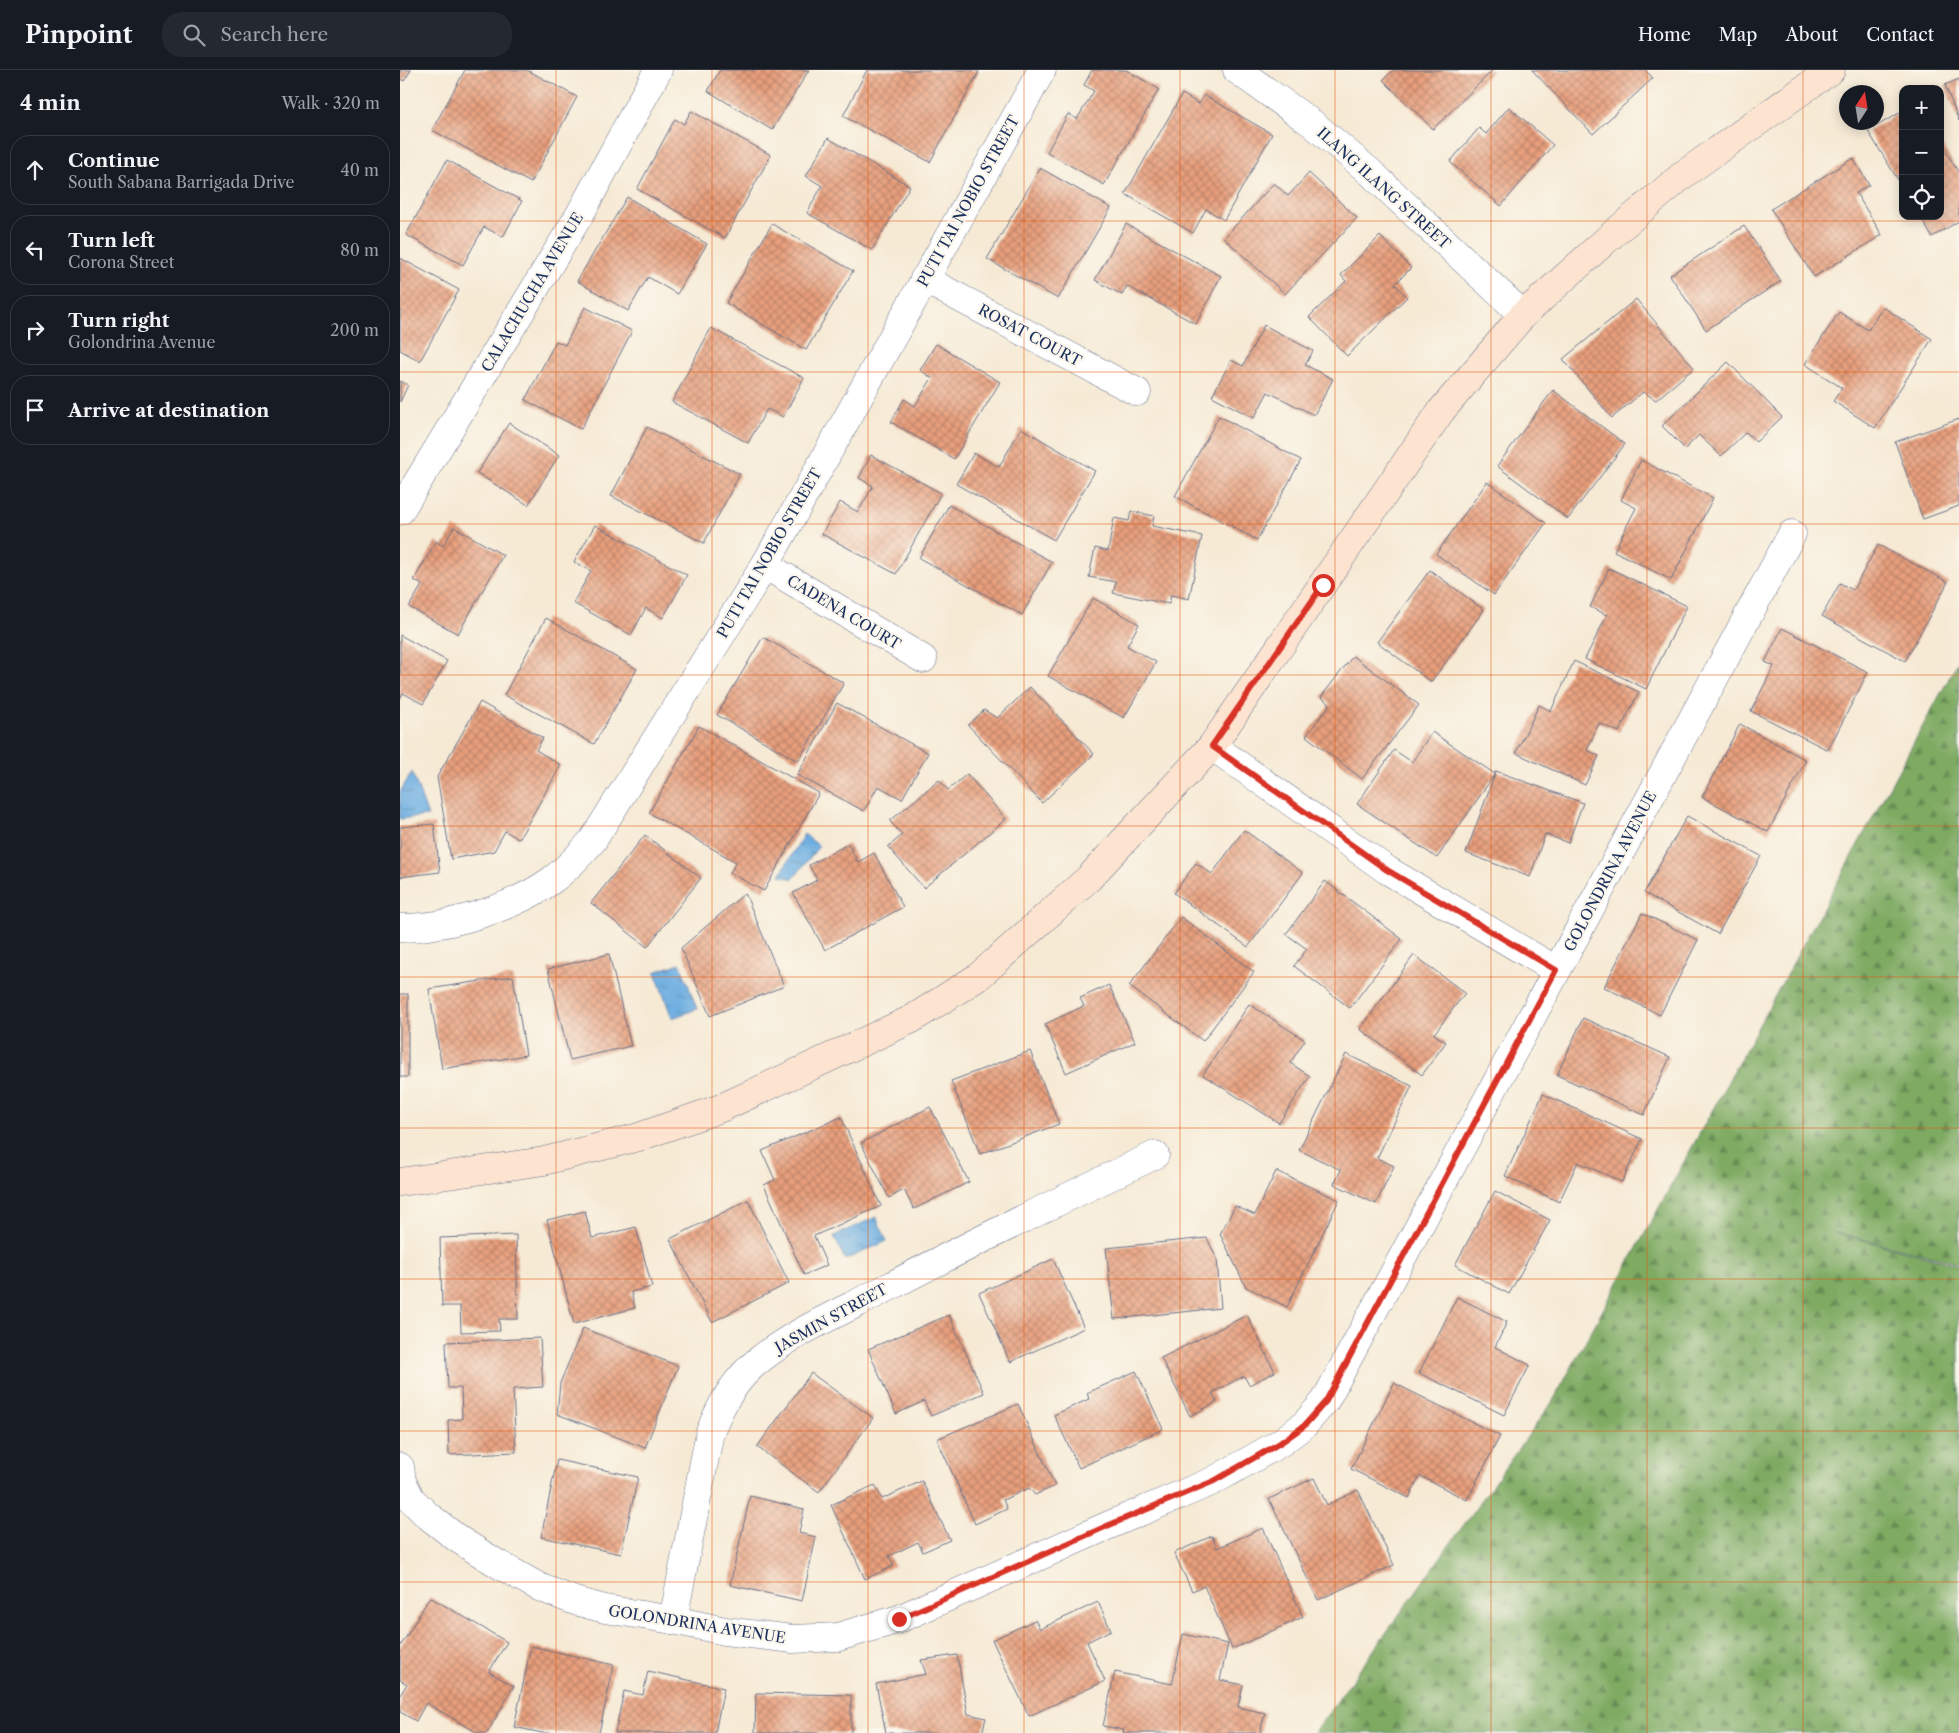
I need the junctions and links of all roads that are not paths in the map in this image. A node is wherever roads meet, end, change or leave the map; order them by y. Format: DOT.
graph roads {
  1 [pos="658,70"];
  2 [pos="1042,70"];
  3 [pos="1237,70"];
  4 [pos="1831,70"];
  5 [pos="924,279"];
  6 [pos="1523,315"];
  7 [pos="1137,392"];
  8 [pos="400,511"];
  9 [pos="1792,534"];
  10 [pos="765,565"];
  11 [pos="923,659"];
  12 [pos="1212,746"];
  13 [pos="400,928"];
  14 [pos="1556,970"];
  15 [pos="1155,1155"];
  16 [pos="400,1182"];
  17 [pos="400,1466"];
  18 [pos="673,1620"];
  1 -- 8 [label="street, CALACHUCHA AVENUE"];
  2 -- 5 [label="street, PUTI TAI NOBIO STREET"];
  3 -- 6 [label="street, ILANG ILANG STREET"];
  4 -- 6 [label="main road"];
  5 -- 7 [label="street, ROSAT COURT"];
  5 -- 10 [label="street, PUTI TAI NOBIO STREET"];
  6 -- 12 [label="main road"];
  9 -- 14 [label="street, GOLONDRINA AVENUE"];
  10 -- 11 [label="street, CADENA COURT"];
  10 -- 13 [label="street, PUTI TAI NOBIO STREET"];
  12 -- 14 [label="street"];
  12 -- 16 [label="main road"];
  14 -- 18 [label="street, GOLONDRINA AVENUE"];
  15 -- 18 [label="street, JASMIN STREET"];
  17 -- 18 [label="street, GOLONDRINA AVENUE"];
}
